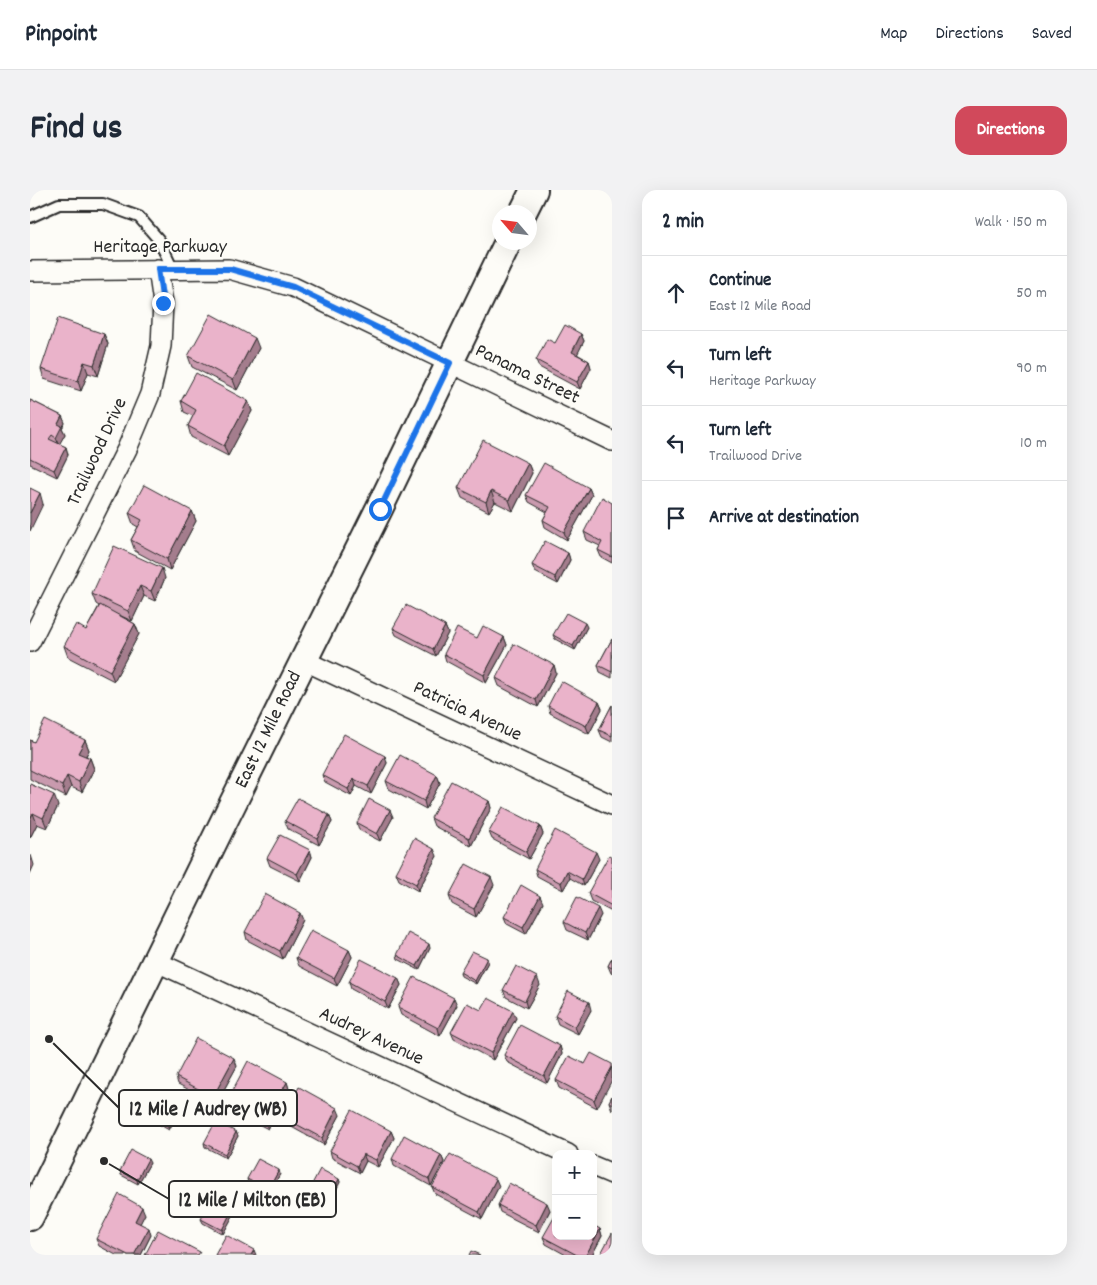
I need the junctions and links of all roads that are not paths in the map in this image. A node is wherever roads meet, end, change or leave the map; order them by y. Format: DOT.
graph roads {
  1 [pos="534,190"];
  2 [pos="526,205"];
  3 [pos="30,217"];
  4 [pos="504,250"];
  5 [pos="165,269"];
  6 [pos="30,272"];
  7 [pos="450,363"];
  8 [pos="612,441"];
  9 [pos="30,642"];
  10 [pos="304,660"];
  11 [pos="612,805"];
  12 [pos="155,961"];
  13 [pos="559,1150"];
  14 [pos="597,1168"];
  15 [pos="612,1174"];
  16 [pos="30,1217"];
  1 -- 2 [label="main road"];
  3 -- 5 [label="lane"];
  4 -- 7 [label="main road, East 12 Mile Road"];
  5 -- 6 [label="street, Heritage Parkway"];
  5 -- 7 [label="street, Heritage Parkway"];
  5 -- 9 [label="street, Trailwood Drive"];
  7 -- 8 [label="street, Panama Street"];
  7 -- 10 [label="main road, East 12 Mile Road"];
  10 -- 11 [label="street, Patricia Avenue"];
  10 -- 12 [label="main road, East 12 Mile Road"];
  12 -- 13 [label="street, Audrey Avenue"];
  12 -- 16 [label="main road, East 12 Mile Road"];
  14 -- 15 [label="street"];
}
